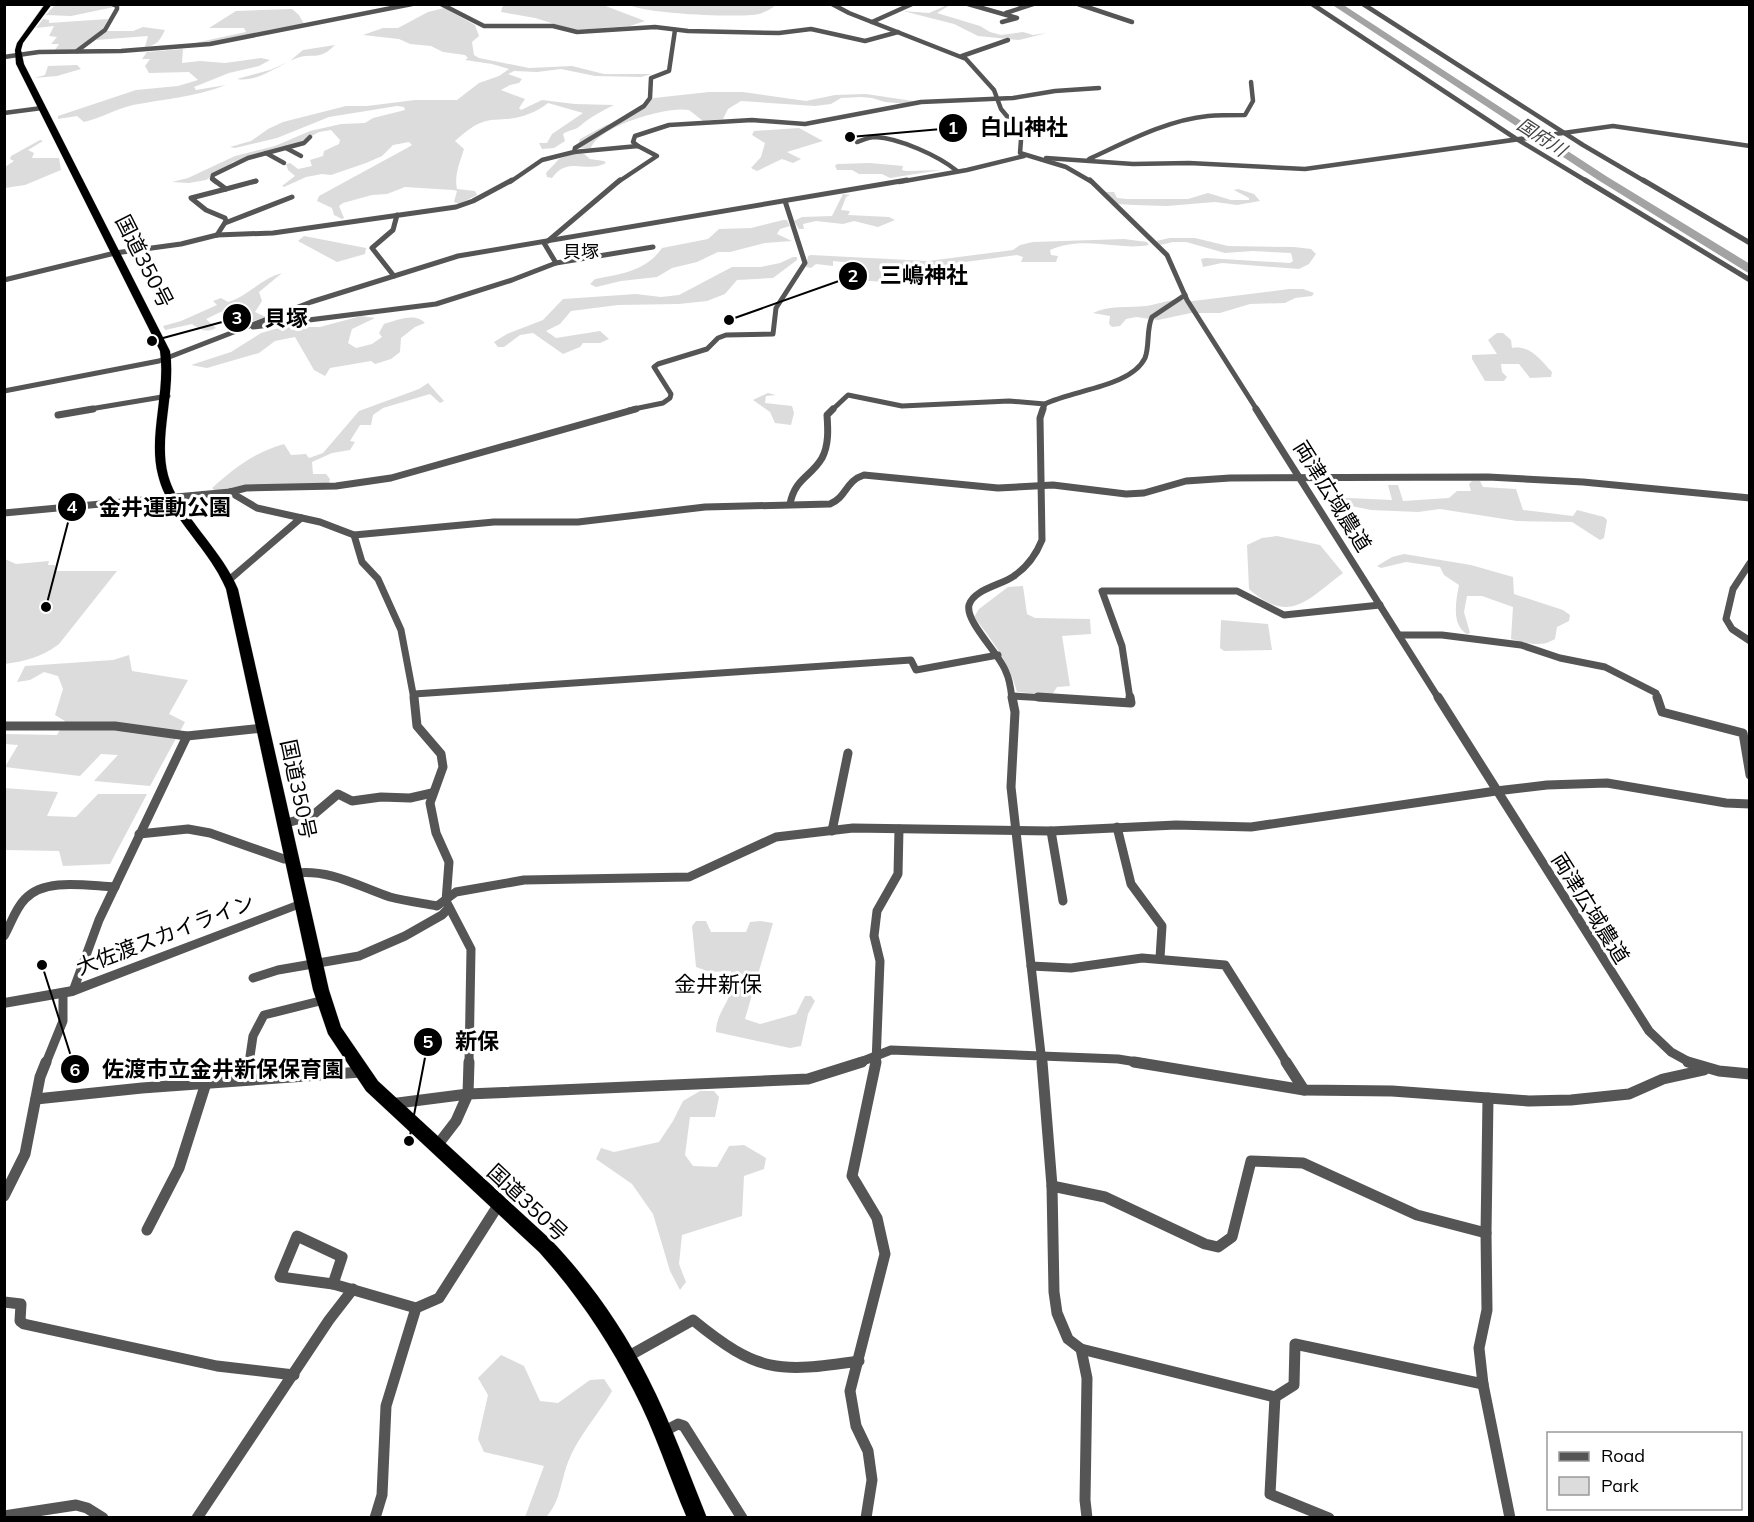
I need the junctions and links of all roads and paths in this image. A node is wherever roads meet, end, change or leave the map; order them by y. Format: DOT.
graph roads {
  1 [pos="49,4"];
  2 [pos="112,4"];
  3 [pos="412,4"];
  4 [pos="441,4"];
  5 [pos="832,4"];
  6 [pos="912,4"];
  7 [pos="968,4"];
  8 [pos="1033,4"];
  9 [pos="1078,4"];
  10 [pos="1312,4"];
  11 [pos="1363,4"];
  12 [pos="1006,13"];
  13 [pos="872,22"];
  14 [pos="1002,22"];
  15 [pos="1132,22"];
  16 [pos="675,30"];
  17 [pos="899,32"];
  18 [pos="1008,40"];
  19 [pos="77,51"];
  20 [pos="18,54"];
  21 [pos="962,56"];
  22 [pos="4,57"];
  23 [pos="1251,82"];
  24 [pos="1099,88"];
  25 [pos="996,99"];
  26 [pos="42,108"];
  27 [pos="4,113"];
  28 [pos="1565,132"];
  29 [pos="310,137"];
  30 [pos="1515,138"];
  31 [pos="857,142"];
  32 [pos="638,146"];
  33 [pos="1749,146"];
  34 [pos="286,148"];
  35 [pos="574,152"];
  36 [pos="266,153"];
  37 [pos="301,156"];
  38 [pos="1028,157"];
  39 [pos="1087,160"];
  40 [pos="284,163"];
  41 [pos="1066,167"];
  42 [pos="957,171"];
  43 [pos="256,181"];
  44 [pos="226,189"];
  45 [pos="292,197"];
  46 [pos="785,201"];
  47 [pos="397,216"];
  48 [pos="225,223"];
  49 [pos="217,236"];
  50 [pos="545,242"];
  51 [pos="1749,243"];
  52 [pos="653,247"];
  53 [pos="115,254"];
  54 [pos="556,263"];
  55 [pos="394,276"];
  56 [pos="4,280"];
  57 [pos="1749,280"];
  58 [pos="1185,295"];
  59 [pos="244,327"];
  60 [pos="167,358"];
  61 [pos="4,391"];
  62 [pos="168,396"];
  63 [pos="1045,404"];
  64 [pos="58,415"];
  65 [pos="1299,476"];
  66 [pos="1041,486"];
  67 [pos="230,492"];
  68 [pos="171,496"];
  69 [pos="1749,500"];
  70 [pos="790,504"];
  71 [pos="4,513"];
  72 [pos="301,518"];
  73 [pos="354,535"];
  74 [pos="1749,563"];
  75 [pos="229,580"];
  76 [pos="1380,604"];
  77 [pos="1399,635"];
  78 [pos="1749,641"];
  79 [pos="998,655"];
  80 [pos="414,694"];
  81 [pos="1013,696"];
  82 [pos="4,726"];
  83 [pos="263,728"];
  84 [pos="187,736"];
  85 [pos="848,753"];
  86 [pos="1749,775"];
  87 [pos="1496,791"];
  88 [pos="432,793"];
  89 [pos="1749,804"];
  90 [pos="284,824"];
  91 [pos="1117,827"];
  92 [pos="899,829"];
  93 [pos="832,831"];
  94 [pos="1016,831"];
  95 [pos="1051,831"];
  96 [pos="139,834"];
  97 [pos="292,859"];
  98 [pos="295,873"];
  99 [pos="114,887"];
  100 [pos="1063,901"];
  101 [pos="302,903"];
  102 [pos="447,905"];
  103 [pos="4,936"];
  104 [pos="1160,958"];
  105 [pos="316,963"];
  106 [pos="1031,966"];
  107 [pos="253,978"];
  108 [pos="68,992"];
  109 [pos="324,999"];
  110 [pos="4,1003"];
  111 [pos="876,1057"];
  112 [pos="1042,1057"];
  113 [pos="1704,1070"];
  114 [pos="361,1072"];
  115 [pos="1749,1074"];
  116 [pos="246,1080"];
  117 [pos="206,1083"];
  118 [pos="1304,1090"];
  119 [pos="468,1094"];
  120 [pos="1488,1098"];
  121 [pos="36,1099"];
  122 [pos="390,1104"];
  123 [pos="436,1147"];
  124 [pos="1052,1186"];
  125 [pos="4,1196"];
  126 [pos="499,1204"];
  127 [pos="147,1230"];
  128 [pos="1486,1233"];
  129 [pos="333,1284"];
  130 [pos="353,1289"];
  131 [pos="4,1302"];
  132 [pos="417,1308"];
  133 [pos="1081,1349"];
  134 [pos="626,1357"];
  135 [pos="859,1361"];
  136 [pos="294,1375"];
  137 [pos="1483,1384"];
  138 [pos="1275,1397"];
  139 [pos="663,1432"];
  140 [pos="4,1516"];
  141 [pos="103,1518"];
  142 [pos="197,1518"];
  143 [pos="375,1518"];
  144 [pos="697,1518"];
  145 [pos="742,1518"];
  146 [pos="866,1518"];
  147 [pos="1087,1518"];
  148 [pos="1329,1518"];
  149 [pos="1510,1518"];
  1 -- 20 [label="highway"];
  2 -- 19 [label="street"];
  3 -- 19 [label="street"];
  4 -- 16 [label="street"];
  5 -- 13 [label="street"];
  6 -- 13 [label="street"];
  7 -- 12 [label="street"];
  8 -- 12 [label="street"];
  9 -- 15 [label="street"];
  10 -- 30 [label="street"];
  11 -- 28 [label="street"];
  12 -- 14 [label="street"];
  13 -- 17 [label="street"];
  16 -- 17 [label="street"];
  16 -- 35 [label="street"];
  17 -- 21 [label="street"];
  18 -- 21 [label="street"];
  19 -- 20 [label="street"];
  20 -- 22 [label="street"];
  20 -- 26 [label="highway, 国道350号"];
  21 -- 25 [label="street"];
  23 -- 39 [label="street"];
  24 -- 25 [label="street"];
  25 -- 32 [label="street"];
  25 -- 38 [label="street"];
  26 -- 27 [label="street"];
  26 -- 53 [label="highway, 国道350号"];
  28 -- 30 [label="street"];
  28 -- 33 [label="street"];
  28 -- 51 [label="street"];
  29 -- 34 [label="street"];
  30 -- 39 [label="street"];
  30 -- 57 [label="street"];
  31 -- 42 [label="street"];
  32 -- 35 [label="street"];
  32 -- 50 [label="street"];
  34 -- 36 [label="street"];
  34 -- 37 [label="street"];
  35 -- 47 [label="street"];
  36 -- 40 [label="street"];
  36 -- 44 [label="street"];
  38 -- 39 [label="street"];
  38 -- 41 [label="street, 両津広域農道"];
  38 -- 42 [label="street"];
  39 -- 41 [label="street"];
  41 -- 58 [label="street, 両津広域農道"];
  42 -- 46 [label="street"];
  43 -- 44 [label="street"];
  44 -- 48 [label="street"];
  45 -- 48 [label="street"];
  46 -- 50 [label="street"];
  46 -- 67 [label="street"];
  47 -- 49 [label="street"];
  47 -- 55 [label="street"];
  48 -- 49 [label="street"];
  49 -- 53 [label="street"];
  50 -- 54 [label="street"];
  50 -- 55 [label="street"];
  52 -- 54 [label="street"];
  53 -- 56 [label="street"];
  53 -- 60 [label="highway, 国道350号"];
  54 -- 59 [label="street"];
  55 -- 59 [label="street"];
  58 -- 63 [label="street"];
  58 -- 65 [label="street, 両津広域農道"];
  59 -- 60 [label="street"];
  60 -- 61 [label="street"];
  60 -- 62 [label="highway, 国道350号"];
  62 -- 64 [label="street"];
  62 -- 68 [label="highway, 国道350号"];
  63 -- 66 [label="street"];
  63 -- 70 [label="street"];
  65 -- 66 [label="street"];
  65 -- 69 [label="street"];
  65 -- 76 [label="street, 両津広域農道"];
  66 -- 70 [label="street"];
  66 -- 79 [label="street"];
  67 -- 68 [label="street"];
  67 -- 72 [label="street"];
  68 -- 71 [label="street"];
  68 -- 75 [label="highway, 国道350号"];
  70 -- 73 [label="street"];
  72 -- 73 [label="street"];
  72 -- 75 [label="street"];
  73 -- 80 [label="street"];
  74 -- 78 [label="street"];
  75 -- 83 [label="highway, 国道350号"];
  76 -- 77 [label="street, 両津広域農道"];
  76 -- 81 [label="street"];
  77 -- 86 [label="street"];
  77 -- 87 [label="street, 両津広域農道"];
  79 -- 80 [label="street"];
  79 -- 81 [label="street"];
  80 -- 88 [label="street"];
  81 -- 94 [label="street"];
  82 -- 84 [label="street"];
  83 -- 84 [label="street"];
  83 -- 90 [label="highway, 国道350号"];
  84 -- 96 [label="street"];
  85 -- 93 [label="street"];
  87 -- 89 [label="street"];
  87 -- 91 [label="street"];
  87 -- 113 [label="street, 両津広域農道"];
  88 -- 90 [label="street"];
  88 -- 102 [label="street"];
  90 -- 97 [label="highway, 国道350号"];
  91 -- 95 [label="street"];
  91 -- 104 [label="street"];
  92 -- 93 [label="street"];
  92 -- 94 [label="street"];
  92 -- 111 [label="street"];
  93 -- 102 [label="street"];
  94 -- 95 [label="street"];
  94 -- 106 [label="street"];
  95 -- 100 [label="street"];
  96 -- 97 [label="street"];
  96 -- 99 [label="street"];
  97 -- 98 [label="highway, 国道350号"];
  98 -- 101 [label="highway, 国道350号"];
  98 -- 102 [label="street"];
  99 -- 103 [label="street"];
  99 -- 108 [label="street"];
  101 -- 105 [label="highway, 国道350号"];
  101 -- 108 [label="street, 大佐渡スカイライン"];
  102 -- 105 [label="street"];
  102 -- 119 [label="street"];
  104 -- 106 [label="street"];
  104 -- 118 [label="street"];
  105 -- 107 [label="street"];
  105 -- 109 [label="highway, 国道350号"];
  106 -- 112 [label="street"];
  108 -- 110 [label="street, 大佐渡スカイライン"];
  108 -- 121 [label="street"];
  109 -- 114 [label="highway, 国道350号"];
  109 -- 116 [label="street"];
  111 -- 112 [label="street"];
  111 -- 119 [label="street"];
  111 -- 135 [label="street"];
  112 -- 118 [label="street"];
  112 -- 124 [label="street"];
  113 -- 115 [label="street, 両津広域農道"];
  113 -- 120 [label="street"];
  114 -- 116 [label="street"];
  114 -- 122 [label="highway, 国道350号"];
  116 -- 117 [label="street"];
  117 -- 121 [label="street"];
  117 -- 127 [label="street"];
  118 -- 120 [label="street"];
  119 -- 122 [label="street"];
  119 -- 123 [label="street"];
  120 -- 128 [label="street"];
  121 -- 125 [label="street"];
  122 -- 123 [label="highway, 国道350号"];
  123 -- 126 [label="highway, 国道350号"];
  124 -- 128 [label="street"];
  124 -- 133 [label="street"];
  126 -- 132 [label="street"];
  126 -- 134 [label="highway, 国道350号"];
  128 -- 137 [label="street"];
  129 -- 129 [label="street"];
  129 -- 130 [label="street"];
  130 -- 132 [label="street"];
  130 -- 136 [label="street"];
  131 -- 136 [label="street"];
  132 -- 143 [label="street"];
  133 -- 138 [label="street"];
  133 -- 147 [label="street"];
  134 -- 135 [label="street"];
  134 -- 139 [label="highway, 国道350号"];
  135 -- 146 [label="street"];
  136 -- 142 [label="street"];
  137 -- 138 [label="street"];
  137 -- 149 [label="street"];
  138 -- 148 [label="street"];
  139 -- 144 [label="highway, 国道350号"];
  139 -- 145 [label="street"];
  140 -- 141 [label="street"];
}
